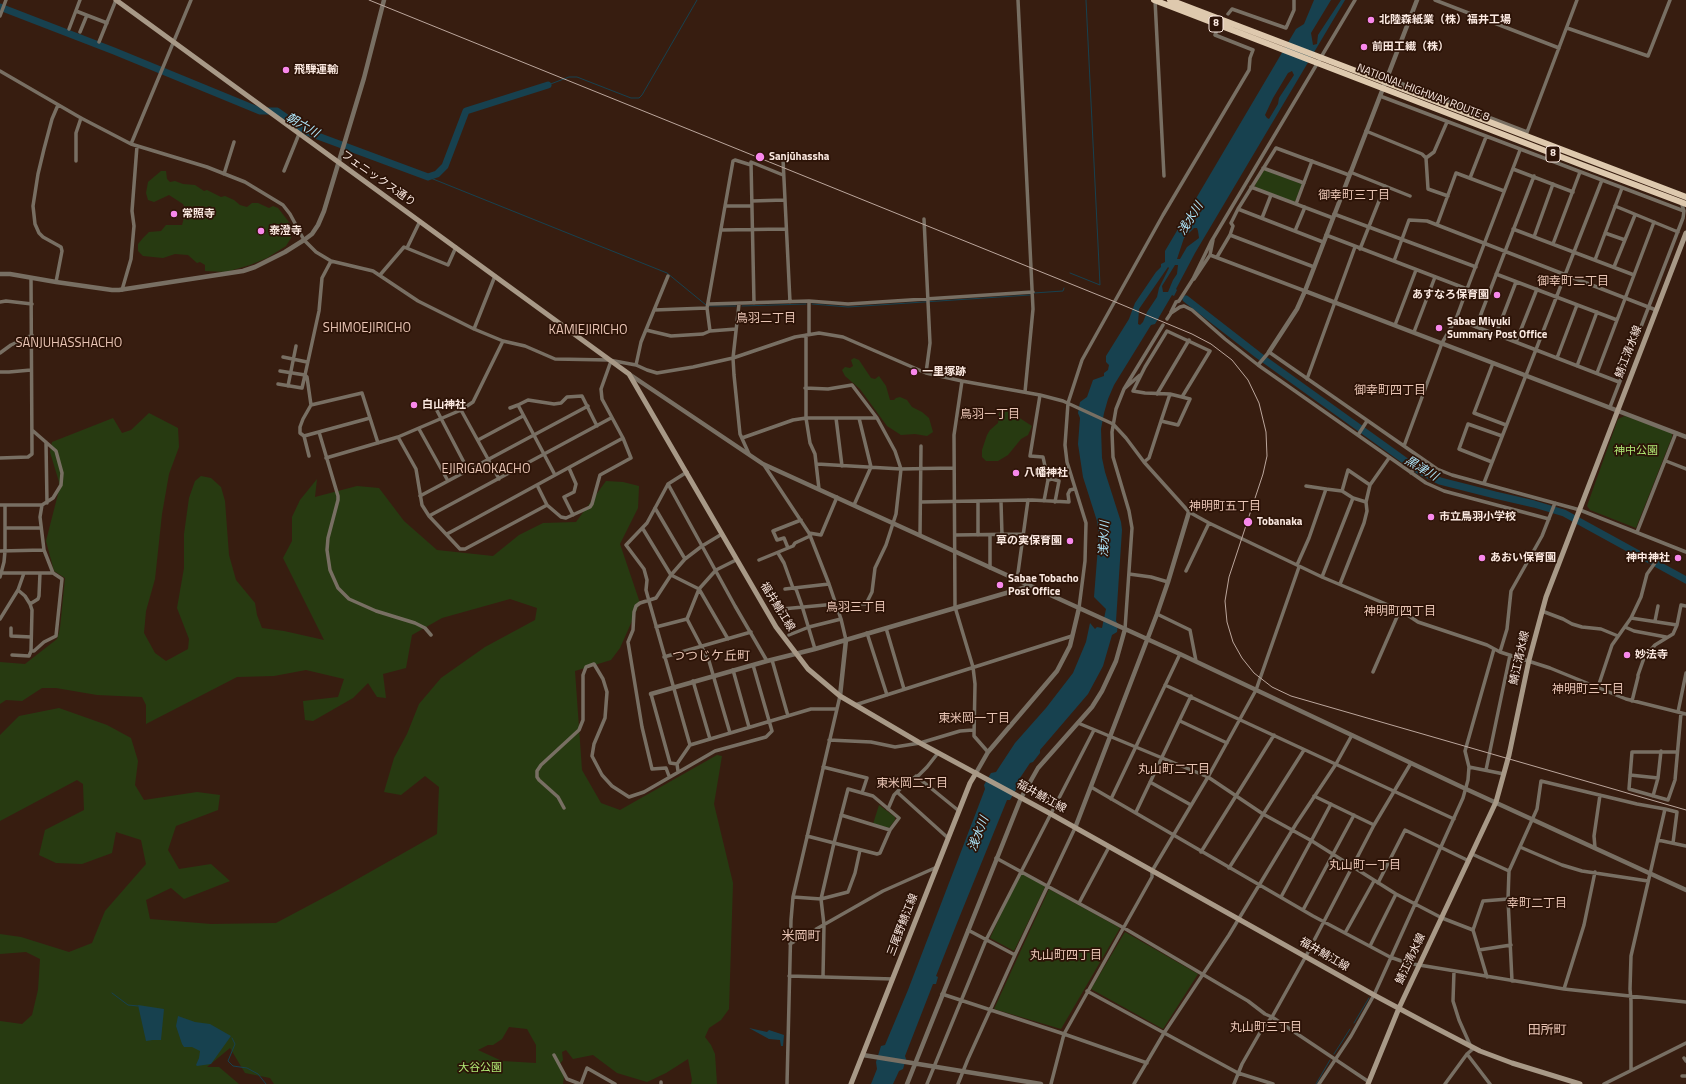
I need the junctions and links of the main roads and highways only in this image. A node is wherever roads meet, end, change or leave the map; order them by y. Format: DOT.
graph roads {
  1 [pos="116,0"];
  2 [pos="1155,0"];
  3 [pos="1170,0"];
  4 [pos="1278,45"];
  5 [pos="1422,100"];
  6 [pos="1686,197"];
  7 [pos="1683,203"];
  8 [pos="1686,233"];
  9 [pos="629,374"];
  10 [pos="976,773"];
  11 [pos="1399,1008"];
  12 [pos="1368,1083"];
  13 [pos="852,1084"];
  14 [pos="1580,1084"];
  1 -- 9 [label="main road, フェニックス通り"];
  2 -- 4 [label="highway, NATIONAL HIGHWAY ROUTE 8 / 8"];
  3 -- 4 [label="highway, NATIONAL HIGHWAY ROUTE 8 / 8"];
  4 -- 5 [label="highway, NATIONAL HIGHWAY ROUTE 8 / 8"];
  5 -- 6 [label="highway, NATIONAL HIGHWAY ROUTE 8 / 8"];
  5 -- 7 [label="highway, NATIONAL HIGHWAY ROUTE 8 / 8"];
  8 -- 11 [label="main road, 鯖江清水線"];
  9 -- 10 [label="main road, 福井鯖江線"];
  10 -- 11 [label="main road, 福井鯖江線"];
  10 -- 13 [label="main road, 三尾野鯖江線"];
  11 -- 12 [label="main road, 鯖江清水線"];
  11 -- 14 [label="main road, 福井鯖江線"];
}
